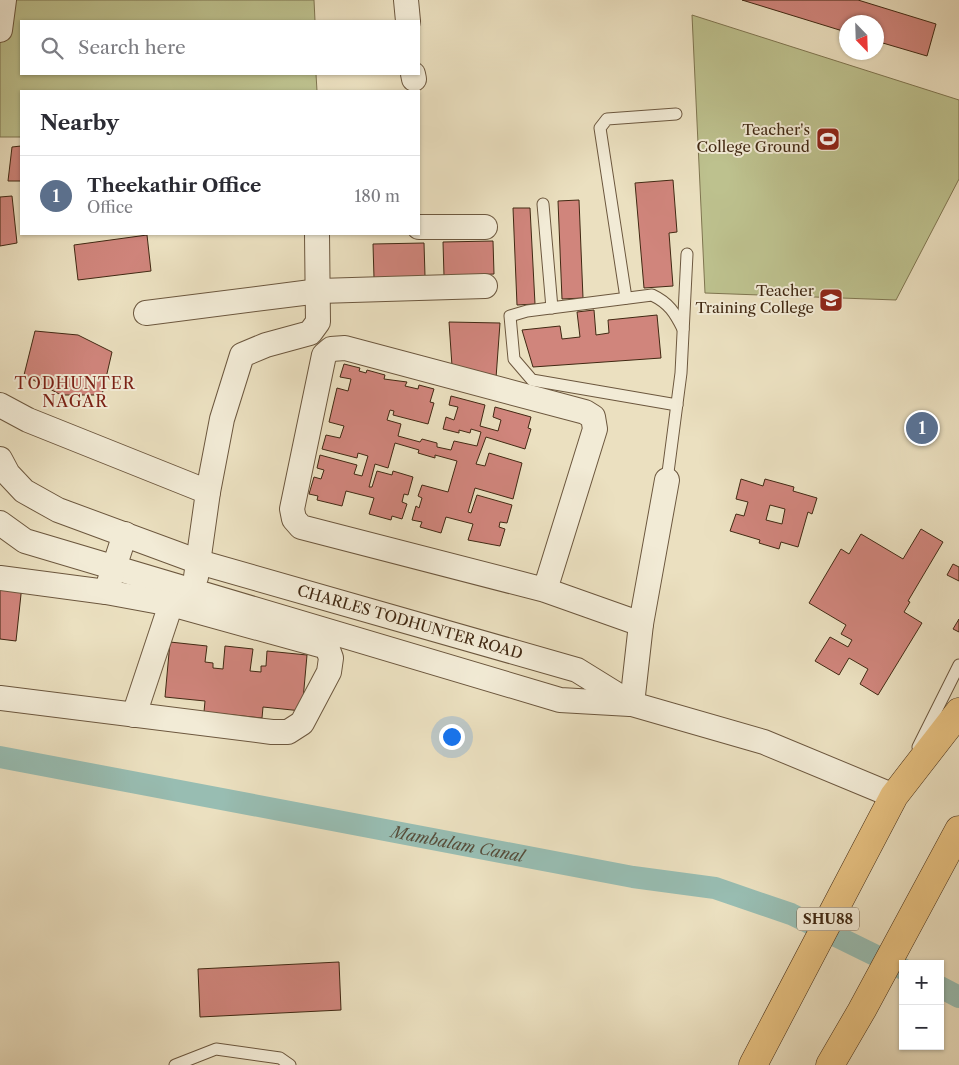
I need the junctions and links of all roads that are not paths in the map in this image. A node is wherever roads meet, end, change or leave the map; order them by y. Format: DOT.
graph roads {
  1 [pos="4,0"];
  2 [pos="406,0"];
  3 [pos="408,20"];
  4 [pos="0,30"];
  5 [pos="676,114"];
  6 [pos="543,204"];
  7 [pos="420,227"];
  8 [pos="485,227"];
  9 [pos="317,235"];
  10 [pos="687,254"];
  11 [pos="485,286"];
  12 [pos="319,290"];
  13 [pos="626,298"];
  14 [pos="552,308"];
  15 [pos="146,313"];
  16 [pos="683,329"];
  17 [pos="0,405"];
  18 [pos="677,405"];
  19 [pos="0,459"];
  20 [pos="667,480"];
  21 [pos="208,492"];
  22 [pos="0,523"];
  23 [pos="125,534"];
  24 [pos="199,562"];
  25 [pos="114,568"];
  26 [pos="0,578"];
  27 [pos="545,590"];
  28 [pos="193,591"];
  29 [pos="106,592"];
  30 [pos="171,604"];
  31 [pos="641,624"];
  32 [pos="444,633"];
  33 [pos="439,664"];
  34 [pos="959,665"];
  35 [pos="0,698"];
  36 [pos="632,704"];
  37 [pos="959,712"];
  38 [pos="134,715"];
  39 [pos="894,796"];
  40 [pos="959,830"];
  41 [pos="175,1065"];
  42 [pos="290,1065"];
  43 [pos="753,1065"];
  44 [pos="830,1065"];
  1 -- 4 [label="street"];
  2 -- 3 [label="street"];
  5 -- 13 [label="lane"];
  6 -- 14 [label="lane"];
  7 -- 8 [label="street"];
  9 -- 12 [label="street"];
  10 -- 16 [label="lane"];
  11 -- 12 [label="street"];
  12 -- 15 [label="street"];
  12 -- 21 [label="street"];
  13 -- 14 [label="lane"];
  13 -- 16 [label="lane"];
  14 -- 18 [label="lane"];
  16 -- 18 [label="lane"];
  17 -- 21 [label="street"];
  18 -- 20 [label="lane"];
  19 -- 23 [label="street, CHARLES TODHUNTER ROAD"];
  20 -- 31 [label="street"];
  21 -- 24 [label="street"];
  22 -- 25 [label="street"];
  23 -- 24 [label="street, CHARLES TODHUNTER ROAD"];
  23 -- 25 [label="street"];
  24 -- 28 [label="street"];
  24 -- 32 [label="street, CHARLES TODHUNTER ROAD"];
  25 -- 28 [label="street"];
  25 -- 29 [label="street"];
  26 -- 29 [label="street"];
  27 -- 27 [label="street"];
  27 -- 31 [label="street"];
  28 -- 33 [label="street"];
  29 -- 30 [label="street"];
  30 -- 38 [label="street"];
  30 -- 38 [label="street"];
  31 -- 36 [label="street"];
  32 -- 33 [label="street"];
  32 -- 36 [label="street, CHARLES TODHUNTER ROAD"];
  33 -- 36 [label="street"];
  34 -- 39 [label="lane"];
  35 -- 38 [label="street"];
  36 -- 39 [label="street, CHARLES TODHUNTER ROAD"];
  37 -- 39 [label="main road, SHU88"];
  39 -- 43 [label="main road, SHU88"];
  40 -- 44 [label="main road"];
  41 -- 42 [label="lane"];
}
